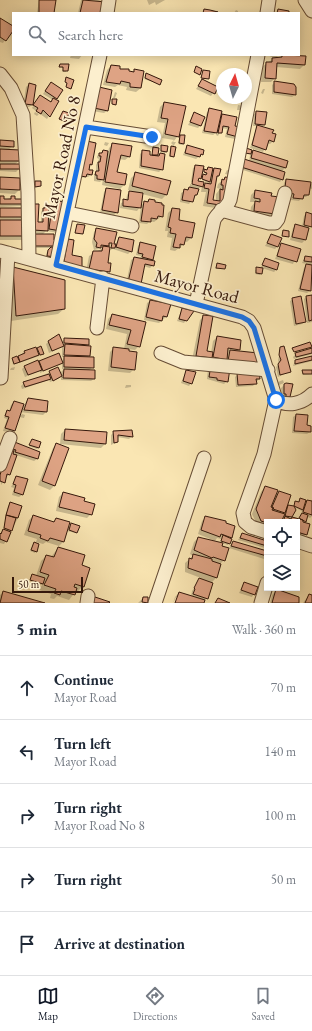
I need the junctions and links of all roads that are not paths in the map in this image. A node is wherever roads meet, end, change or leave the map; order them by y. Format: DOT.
graph roads {
  1 [pos="109,0"];
  2 [pos="269,0"];
  3 [pos="305,0"];
  4 [pos="312,11"];
  5 [pos="107,12"];
  6 [pos="266,12"];
  7 [pos="100,56"];
  8 [pos="258,56"];
  9 [pos="0,74"];
  10 [pos="86,127"];
  11 [pos="152,137"];
  12 [pos="285,193"];
  13 [pos="221,210"];
  14 [pos="68,213"];
  15 [pos="132,226"];
  16 [pos="4,252"];
  17 [pos="29,258"];
  18 [pos="56,265"];
  19 [pos="103,278"];
  20 [pos="196,304"];
  21 [pos="97,328"];
  22 [pos="161,353"];
  23 [pos="268,370"];
  24 [pos="1,378"];
  25 [pos="312,394"];
  26 [pos="276,400"];
  27 [pos="10,438"];
  28 [pos="204,458"];
  29 [pos="0,465"];
  30 [pos="264,531"];
  31 [pos="300,542"];
  32 [pos="312,546"];
  33 [pos="265,591"];
  34 [pos="155,603"];
  35 [pos="261,603"];
  1 -- 5 [label="street"];
  2 -- 6 [label="street"];
  3 -- 4 [label="street"];
  7 -- 10 [label="street, Mayor Road No 8"];
  8 -- 13 [label="street"];
  9 -- 17 [label="street"];
  10 -- 11 [label="street"];
  10 -- 14 [label="street, Mayor Road No 8"];
  12 -- 13 [label="street"];
  13 -- 20 [label="street"];
  14 -- 15 [label="street"];
  14 -- 18 [label="street, Mayor Road No 8"];
  16 -- 17 [label="street, Mayor Road"];
  16 -- 24 [label="street"];
  17 -- 18 [label="street, Mayor Road"];
  18 -- 19 [label="street, Mayor Road"];
  19 -- 20 [label="street, Mayor Road"];
  19 -- 21 [label="street"];
  20 -- 23 [label="street, Mayor Road"];
  22 -- 23 [label="street"];
  23 -- 26 [label="street, Mayor Road"];
  25 -- 26 [label="street"];
  26 -- 30 [label="street, Mayor Road"];
  27 -- 29 [label="street"];
  28 -- 34 [label="street"];
  31 -- 32 [label="street"];
  33 -- 35 [label="street"];
}
